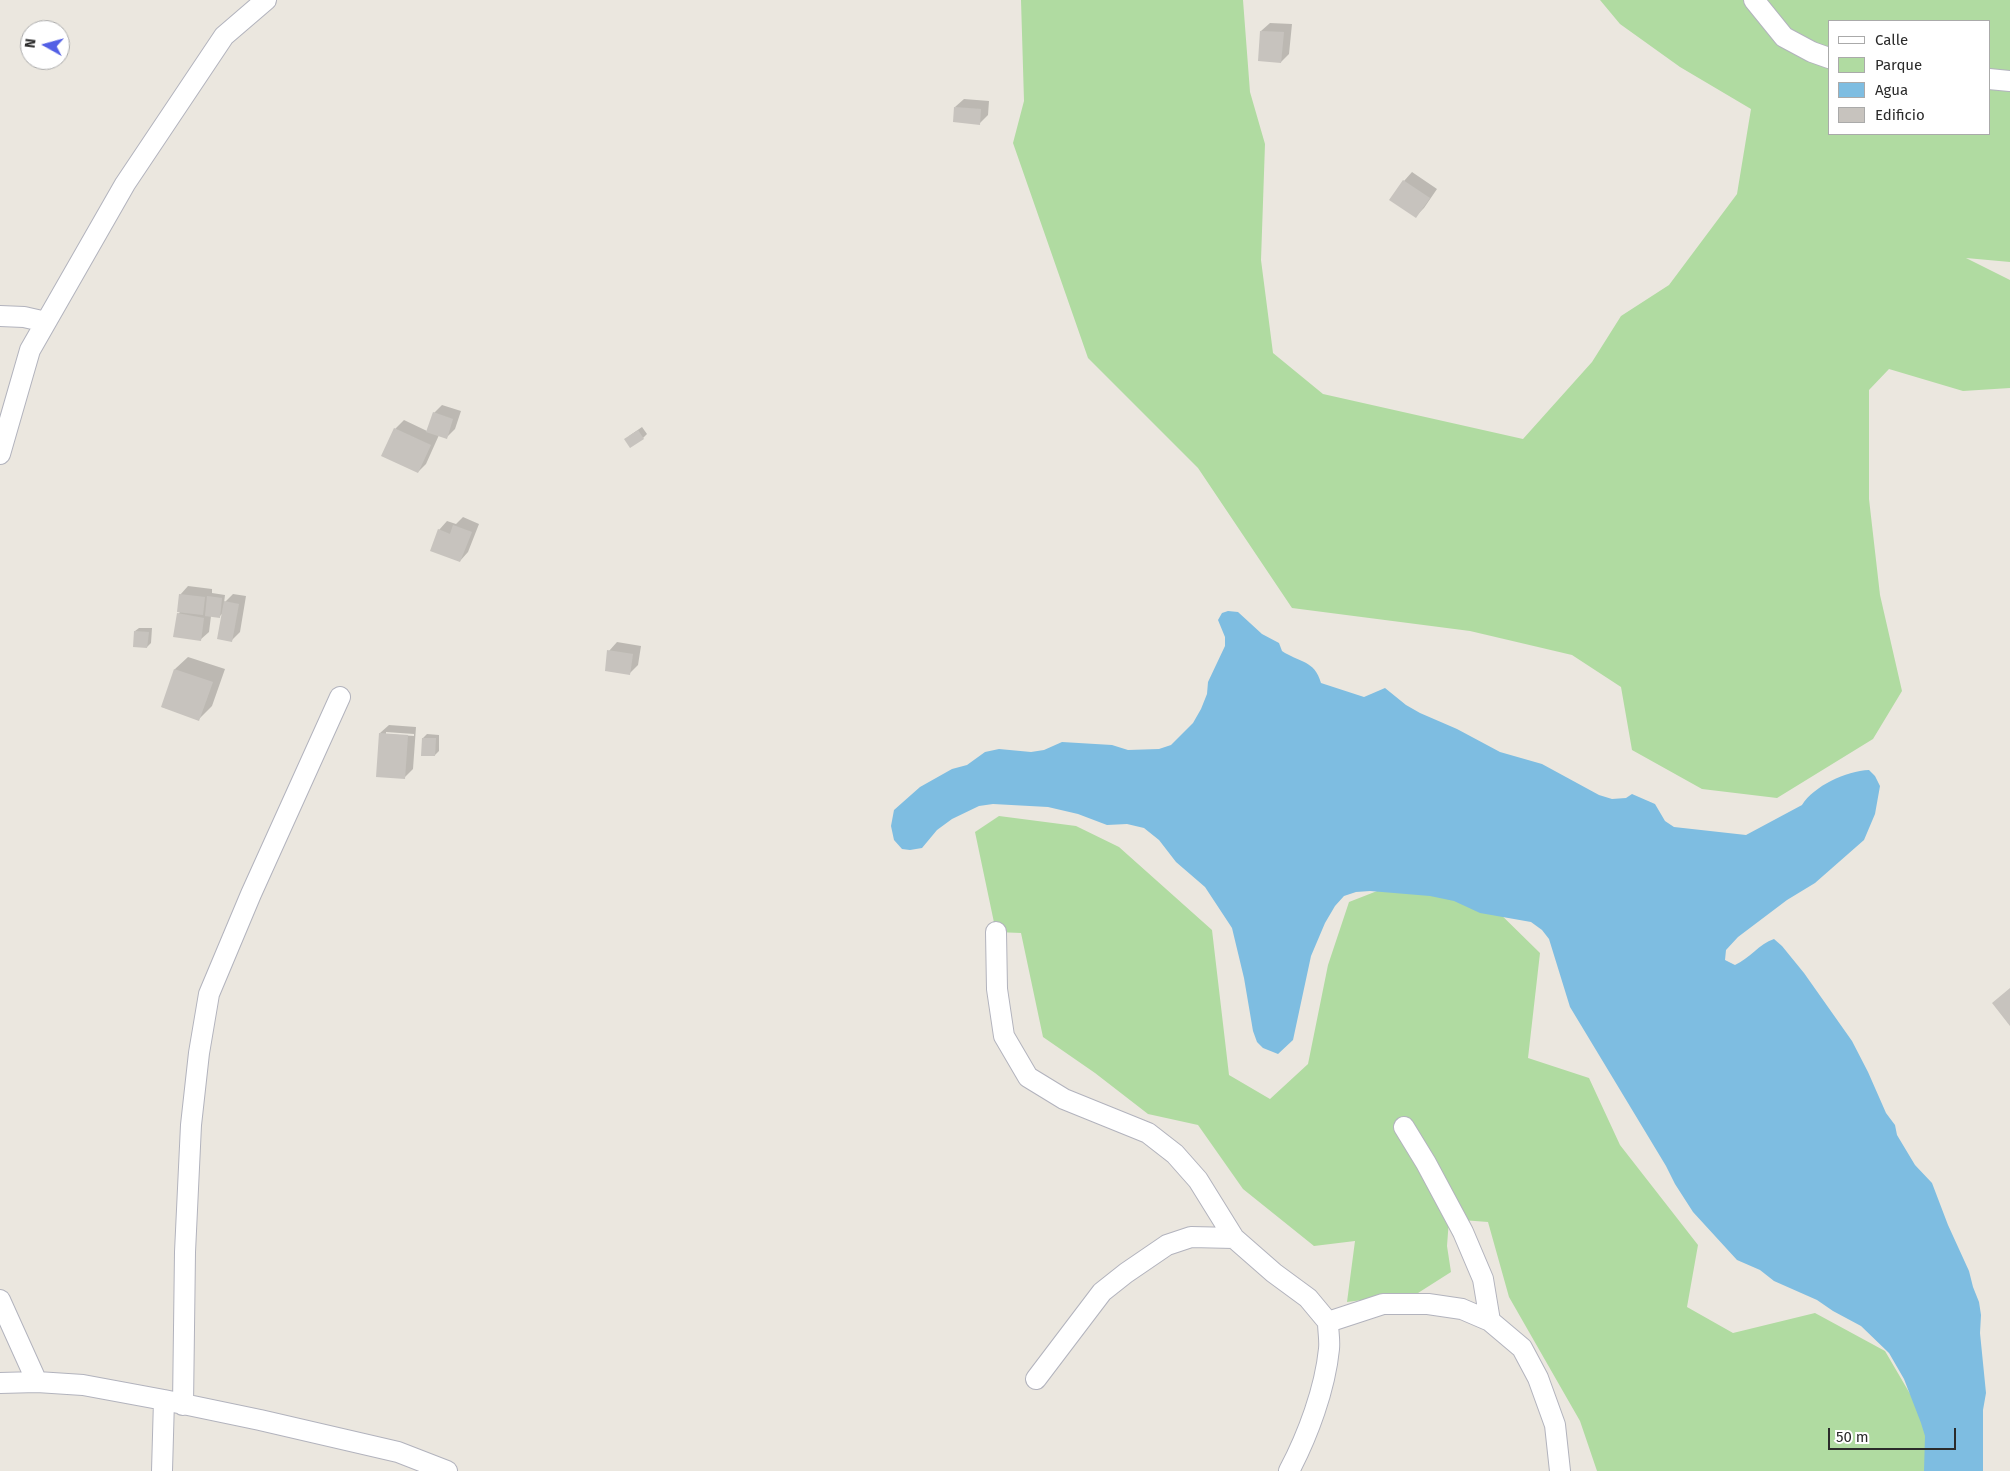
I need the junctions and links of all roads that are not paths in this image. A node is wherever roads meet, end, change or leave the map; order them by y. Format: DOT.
graph roads {
  1 [pos="266,0"];
  2 [pos="1754,0"];
  3 [pos="1828,58"];
  4 [pos="1990,79"];
  5 [pos="2010,81"];
  6 [pos="0,316"];
  7 [pos="46,322"];
  8 [pos="0,454"];
  9 [pos="340,697"];
  10 [pos="996,932"];
  11 [pos="1404,1127"];
  12 [pos="1234,1238"];
  13 [pos="0,1300"];
  14 [pos="1490,1321"];
  15 [pos="1328,1322"];
  16 [pos="1036,1379"];
  17 [pos="0,1382"];
  18 [pos="37,1382"];
  19 [pos="164,1400"];
  20 [pos="184,1405"];
  21 [pos="162,1471"];
  22 [pos="447,1471"];
  23 [pos="1289,1471"];
  24 [pos="1560,1471"];
  1 -- 7 [label="street"];
  2 -- 3 [label="street"];
  4 -- 5 [label="street"];
  6 -- 7 [label="street"];
  7 -- 8 [label="street"];
  9 -- 20 [label="street"];
  10 -- 12 [label="street"];
  11 -- 14 [label="street"];
  12 -- 15 [label="street"];
  12 -- 16 [label="street"];
  13 -- 18 [label="street"];
  14 -- 15 [label="street"];
  14 -- 24 [label="street"];
  15 -- 23 [label="street"];
  17 -- 18 [label="street"];
  18 -- 19 [label="street"];
  19 -- 20 [label="street"];
  19 -- 21 [label="street"];
  20 -- 22 [label="street"];
}
